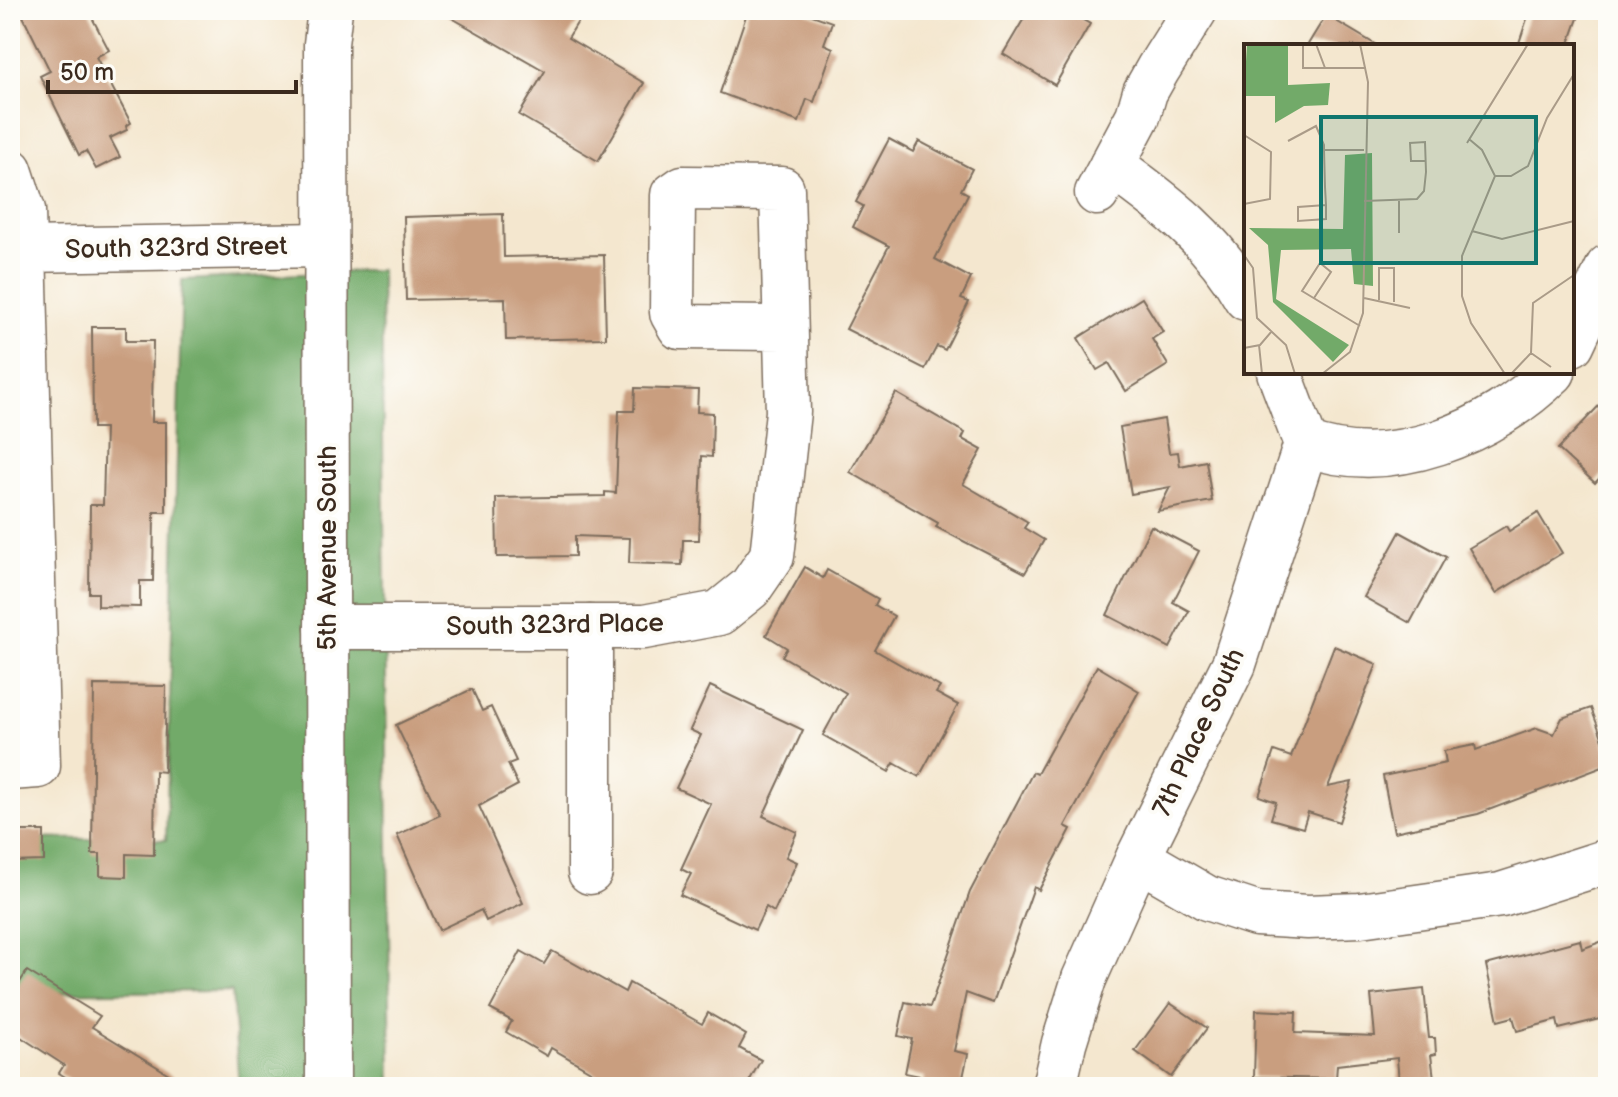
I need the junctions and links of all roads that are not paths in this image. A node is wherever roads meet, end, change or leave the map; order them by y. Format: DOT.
graph roads {
  1 [pos="330,10"];
  2 [pos="1195,10"];
  3 [pos="10,170"];
  4 [pos="326,245"];
  5 [pos="25,250"];
  6 [pos="1608,267"];
  7 [pos="1244,295"];
  8 [pos="785,328"];
  9 [pos="1574,340"];
  10 [pos="1280,374"];
  11 [pos="1551,374"];
  12 [pos="1306,444"];
  13 [pos="327,627"];
  14 [pos="590,627"];
  15 [pos="23,661"];
  16 [pos="10,768"];
  17 [pos="1138,858"];
  18 [pos="1608,861"];
  19 [pos="590,872"];
  20 [pos="328,1087"];
  21 [pos="1054,1087"];
  1 -- 4 [label="street, 5th Avenue South"];
  2 -- 7 [label="street"];
  3 -- 5 [label="street"];
  4 -- 5 [label="street, South 323rd Street"];
  4 -- 13 [label="street, 5th Avenue South"];
  5 -- 15 [label="street"];
  6 -- 9 [label="street"];
  8 -- 8 [label="street, South 323rd Place"];
  8 -- 14 [label="street, South 323rd Place"];
  10 -- 12 [label="street"];
  11 -- 12 [label="street"];
  12 -- 17 [label="street, 7th Place South"];
  13 -- 14 [label="street, South 323rd Place"];
  13 -- 20 [label="street, 5th Avenue South"];
  14 -- 19 [label="street"];
  15 -- 16 [label="street"];
  17 -- 18 [label="street"];
  17 -- 21 [label="street, 7th Place South"];
}
